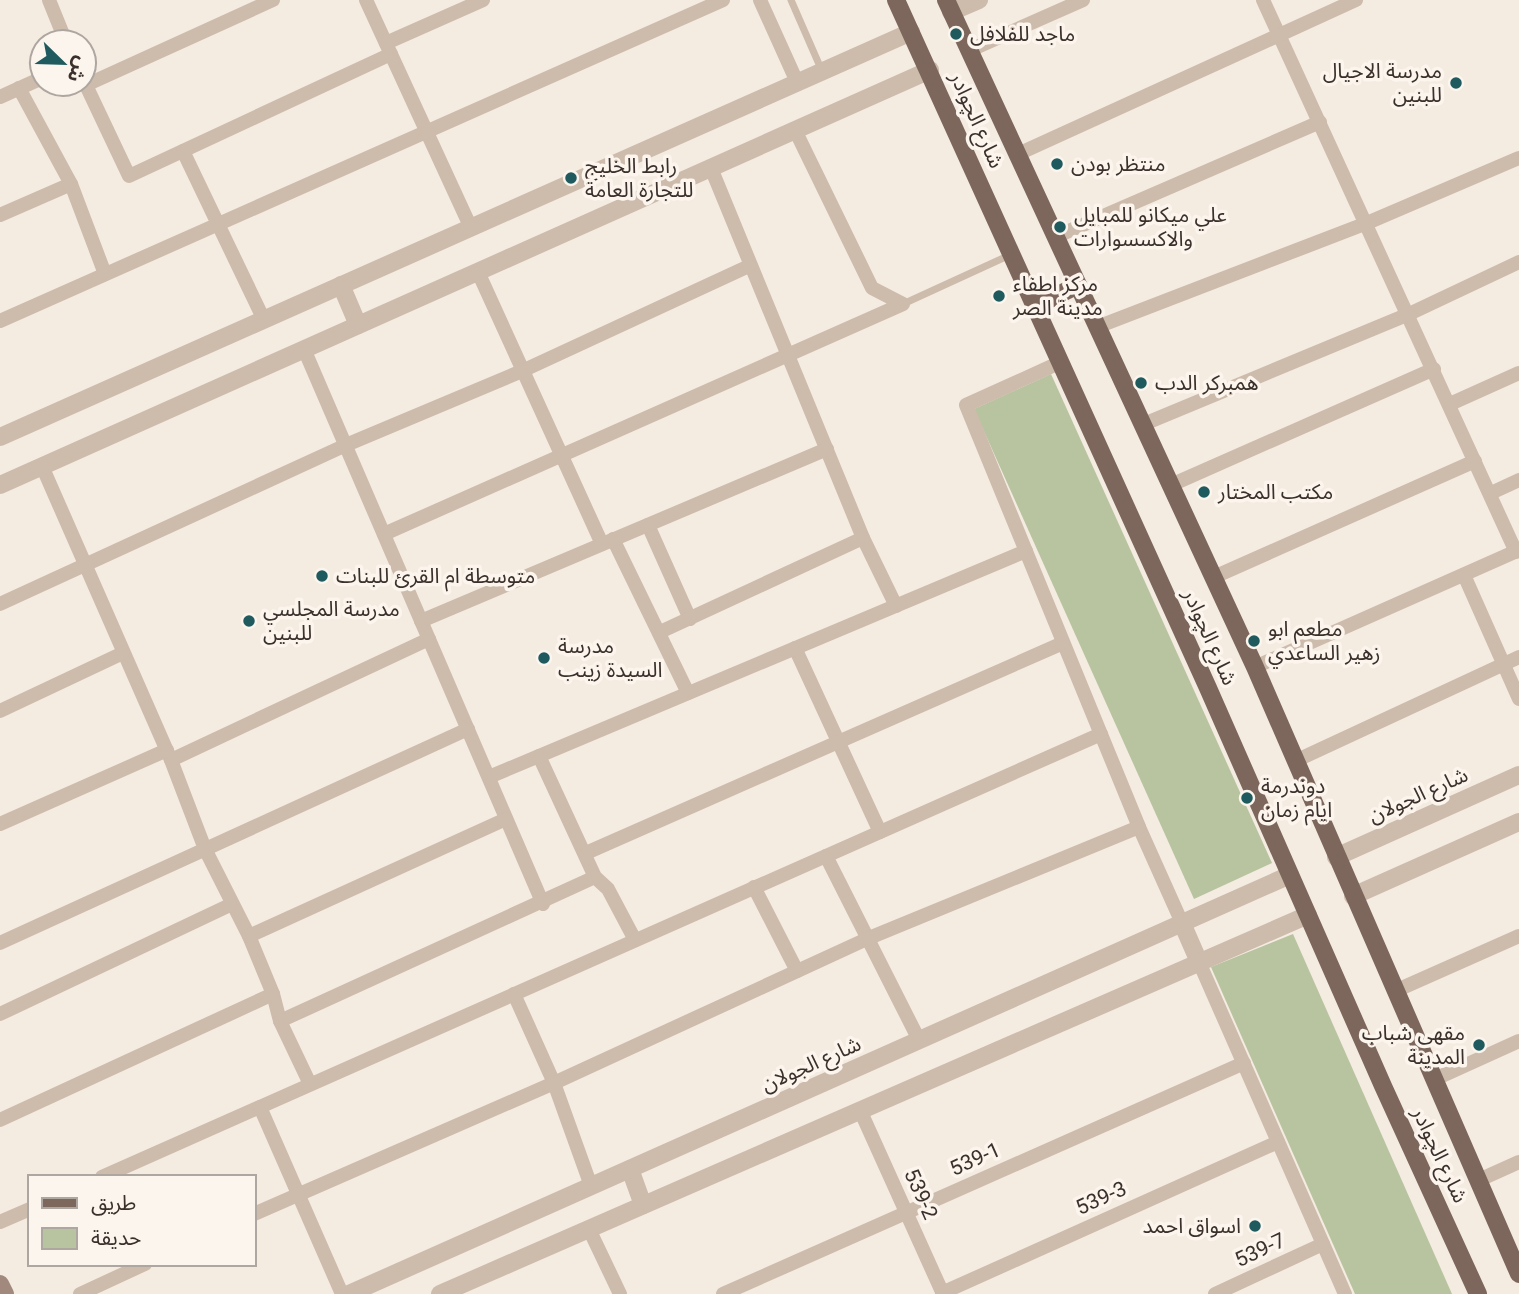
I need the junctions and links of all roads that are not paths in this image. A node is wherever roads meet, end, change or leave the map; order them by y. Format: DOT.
graph roads {
  1 [pos="48,0"];
  2 [pos="273,0"];
  3 [pos="366,0"];
  4 [pos="483,0"];
  5 [pos="723,0"];
  6 [pos="760,0"];
  7 [pos="791,0"];
  8 [pos="896,0"];
  9 [pos="979,0"];
  10 [pos="1083,0"];
  11 [pos="1263,0"];
  12 [pos="1356,0"];
  13 [pos="948,6"];
  14 [pos="60,28"];
  15 [pos="911,32"];
  16 [pos="1279,33"];
  17 [pos="388,48"];
  18 [pos="968,51"];
  19 [pos="929,70"];
  20 [pos="822,71"];
  21 [pos="98,77"];
  22 [pos="797,82"];
  23 [pos="28,84"];
  24 [pos="19,88"];
  25 [pos="0,97"];
  26 [pos="92,98"];
  27 [pos="1320,122"];
  28 [pos="795,130"];
  29 [pos="426,132"];
  30 [pos="183,151"];
  31 [pos="1016,155"];
  32 [pos="1519,158"];
  33 [pos="711,168"];
  34 [pos="71,184"];
  35 [pos="0,215"];
  36 [pos="1367,223"];
  37 [pos="219,224"];
  38 [pos="471,228"];
  39 [pos="1055,237"];
  40 [pos="1012,254"];
  41 [pos="1519,262"];
  42 [pos="749,266"];
  43 [pos="478,272"];
  44 [pos="105,274"];
  45 [pos="341,285"];
  46 [pos="1078,285"];
  47 [pos="903,304"];
  48 [pos="1036,306"];
  49 [pos="1409,314"];
  50 [pos="264,320"];
  51 [pos="0,321"];
  52 [pos="358,325"];
  53 [pos="1097,327"];
  54 [pos="304,349"];
  55 [pos="788,356"];
  56 [pos="1061,362"];
  57 [pos="1434,369"];
  58 [pos="522,371"];
  59 [pos="1519,373"];
  60 [pos="1450,404"];
  61 [pos="1144,424"];
  62 [pos="0,437"];
  63 [pos="345,445"];
  64 [pos="827,449"];
  65 [pos="562,457"];
  66 [pos="1475,461"];
  67 [pos="42,466"];
  68 [pos="1519,480"];
  69 [pos="0,485"];
  70 [pos="1171,485"];
  71 [pos="1491,493"];
  72 [pos="648,525"];
  73 [pos="384,534"];
  74 [pos="863,538"];
  75 [pos="608,542"];
  76 [pos="1026,551"];
  77 [pos="1518,551"];
  78 [pos="87,566"];
  79 [pos="1464,575"];
  80 [pos="1214,577"];
  81 [pos="0,604"];
  82 [pos="896,606"];
  83 [pos="690,619"];
  84 [pos="421,621"];
  85 [pos="660,632"];
  86 [pos="429,639"];
  87 [pos="1063,643"];
  88 [pos="795,648"];
  89 [pos="123,653"];
  90 [pos="1519,657"];
  91 [pos="1503,664"];
  92 [pos="1255,667"];
  93 [pos="688,693"];
  94 [pos="1519,699"];
  95 [pos="0,711"];
  96 [pos="468,729"];
  97 [pos="1101,734"];
  98 [pos="836,741"];
  99 [pos="169,755"];
  100 [pos="539,756"];
  101 [pos="1295,761"];
  102 [pos="1519,775"];
  103 [pos="489,777"];
  104 [pos="506,819"];
  105 [pos="1519,822"];
  106 [pos="0,824"];
  107 [pos="1139,827"];
  108 [pos="880,832"];
  109 [pos="205,849"];
  110 [pos="586,853"];
  111 [pos="826,856"];
  112 [pos="1336,857"];
  113 [pos="1290,875"];
  114 [pos="595,877"];
  115 [pos="754,887"];
  116 [pos="1353,896"];
  117 [pos="543,904"];
  118 [pos="230,905"];
  119 [pos="1308,915"];
  120 [pos="1182,923"];
  121 [pos="249,936"];
  122 [pos="1519,936"];
  123 [pos="869,938"];
  124 [pos="635,940"];
  125 [pos="0,943"];
  126 [pos="1199,962"];
  127 [pos="797,971"];
  128 [pos="1395,991"];
  129 [pos="273,994"];
  130 [pos="514,994"];
  131 [pos="0,1014"];
  132 [pos="281,1021"];
  133 [pos="919,1040"];
  134 [pos="1519,1041"];
  135 [pos="1244,1063"];
  136 [pos="1435,1079"];
  137 [pos="554,1083"];
  138 [pos="310,1084"];
  139 [pos="260,1107"];
  140 [pos="860,1110"];
  141 [pos="0,1120"];
  142 [pos="1278,1142"];
  143 [pos="1519,1162"];
  144 [pos="630,1169"];
  145 [pos="107,1175"];
  146 [pos="1479,1180"];
  147 [pos="592,1186"];
  148 [pos="300,1193"];
  149 [pos="643,1205"];
  150 [pos="28,1210"];
  151 [pos="256,1213"];
  152 [pos="906,1213"];
  153 [pos="0,1222"];
  154 [pos="589,1229"];
  155 [pos="1323,1244"];
  156 [pos="141,1266"];
  157 [pos="1519,1273"];
  158 [pos="0,1284"];
  159 [pos="942,1293"];
  160 [pos="5,1294"];
  161 [pos="80,1294"];
  162 [pos="342,1294"];
  163 [pos="349,1294"];
  164 [pos="440,1294"];
  165 [pos="620,1294"];
  166 [pos="723,1294"];
  167 [pos="1215,1294"];
  168 [pos="1345,1294"];
  169 [pos="1478,1294"];
  1 -- 14 [label="street"];
  2 -- 21 [label="street"];
  3 -- 17 [label="street"];
  4 -- 17 [label="street"];
  5 -- 29 [label="street"];
  6 -- 22 [label="street"];
  7 -- 20 [label="lane"];
  8 -- 15 [label="main road, شارع الچوادر"];
  9 -- 13 [label="street"];
  10 -- 18 [label="street"];
  11 -- 16 [label="street"];
  12 -- 16 [label="street"];
  13 -- 18 [label="main road, شارع الچوادر"];
  15 -- 19 [label="main road, شارع الچوادر"];
  15 -- 20 [label="street"];
  16 -- 27 [label="street"];
  16 -- 31 [label="street"];
  17 -- 29 [label="street"];
  17 -- 30 [label="street"];
  18 -- 31 [label="main road, شارع الچوادر"];
  19 -- 28 [label="street"];
  19 -- 40 [label="main road, شارع الچوادر"];
  20 -- 22 [label="street"];
  22 -- 38 [label="street"];
  23 -- 24 [label="street"];
  24 -- 25 [label="street"];
  24 -- 34 [label="street"];
  26 -- 30 [label="street"];
  27 -- 36 [label="street"];
  27 -- 39 [label="street"];
  28 -- 33 [label="street"];
  28 -- 47 [label="street"];
  29 -- 37 [label="street"];
  29 -- 38 [label="street"];
  30 -- 37 [label="street"];
  31 -- 39 [label="main road, شارع الچوادر"];
  32 -- 36 [label="street"];
  33 -- 42 [label="street"];
  33 -- 43 [label="street"];
  34 -- 35 [label="street"];
  34 -- 44 [label="street"];
  36 -- 49 [label="street"];
  36 -- 53 [label="street"];
  37 -- 44 [label="street"];
  37 -- 50 [label="street"];
  38 -- 45 [label="street"];
  39 -- 46 [label="main road, شارع الچوادر"];
  40 -- 47 [label="lane"];
  40 -- 48 [label="main road, شارع الچوادر"];
  41 -- 49 [label="street"];
  42 -- 55 [label="street"];
  42 -- 58 [label="street"];
  43 -- 52 [label="street"];
  43 -- 58 [label="street"];
  44 -- 51 [label="street"];
  45 -- 50 [label="street"];
  45 -- 52 [label="street"];
  46 -- 48 [label="main road"];
  46 -- 53 [label="main road, شارع الچوادر"];
  47 -- 55 [label="street"];
  48 -- 56 [label="main road, شارع الچوادر"];
  49 -- 57 [label="street"];
  49 -- 61 [label="street"];
  50 -- 62 [label="street"];
  52 -- 54 [label="street"];
  53 -- 61 [label="main road, شارع الچوادر"];
  54 -- 63 [label="street"];
  54 -- 67 [label="street"];
  55 -- 64 [label="street"];
  55 -- 65 [label="street"];
  56 -- 76 [label="street"];
  56 -- 113 [label="main road, شارع الچوادر"];
  57 -- 60 [label="street"];
  57 -- 70 [label="street"];
  58 -- 63 [label="street"];
  58 -- 65 [label="street"];
  59 -- 60 [label="street"];
  60 -- 66 [label="street"];
  61 -- 70 [label="main road, شارع الچوادر"];
  63 -- 73 [label="street"];
  63 -- 78 [label="street"];
  64 -- 72 [label="street"];
  64 -- 74 [label="street"];
  65 -- 73 [label="street"];
  65 -- 75 [label="street"];
  66 -- 71 [label="street"];
  66 -- 80 [label="street"];
  67 -- 69 [label="street"];
  67 -- 78 [label="street"];
  68 -- 71 [label="street"];
  70 -- 80 [label="main road, شارع الچوادر"];
  71 -- 77 [label="street"];
  72 -- 75 [label="street"];
  72 -- 83 [label="street"];
  73 -- 84 [label="street"];
  74 -- 82 [label="street"];
  74 -- 83 [label="street"];
  75 -- 84 [label="street"];
  75 -- 85 [label="street"];
  76 -- 82 [label="street"];
  76 -- 87 [label="street"];
  77 -- 79 [label="street"];
  78 -- 81 [label="street"];
  78 -- 89 [label="street"];
  79 -- 91 [label="street"];
  79 -- 92 [label="street"];
  80 -- 92 [label="main road, شارع الچوادر"];
  82 -- 88 [label="street"];
  83 -- 85 [label="street"];
  84 -- 86 [label="street"];
  85 -- 93 [label="street"];
  86 -- 96 [label="street"];
  86 -- 99 [label="street"];
  87 -- 97 [label="street"];
  87 -- 98 [label="street"];
  88 -- 93 [label="street"];
  88 -- 98 [label="street"];
  89 -- 95 [label="street"];
  89 -- 99 [label="street"];
  90 -- 91 [label="street"];
  91 -- 94 [label="street"];
  91 -- 101 [label="street"];
  92 -- 101 [label="main road, شارع الچوادر"];
  93 -- 100 [label="street"];
  96 -- 103 [label="street"];
  96 -- 109 [label="street"];
  97 -- 107 [label="street"];
  97 -- 108 [label="street"];
  98 -- 108 [label="street"];
  98 -- 110 [label="street"];
  99 -- 106 [label="street"];
  99 -- 109 [label="street"];
  100 -- 103 [label="street"];
  100 -- 110 [label="street"];
  101 -- 112 [label="main road, شارع الچوادر"];
  102 -- 112 [label="street, شارع الجولان"];
  103 -- 104 [label="street"];
  104 -- 117 [label="street"];
  104 -- 121 [label="street"];
  105 -- 116 [label="street"];
  107 -- 120 [label="street"];
  107 -- 123 [label="street"];
  108 -- 111 [label="street"];
  109 -- 118 [label="street"];
  109 -- 125 [label="street"];
  110 -- 114 [label="street"];
  111 -- 115 [label="street"];
  111 -- 123 [label="street"];
  112 -- 116 [label="main road, شارع الچوادر"];
  113 -- 119 [label="main road, شارع الچوادر"];
  113 -- 120 [label="street, شارع الجولان"];
  114 -- 117 [label="street"];
  114 -- 124 [label="street"];
  115 -- 124 [label="street"];
  115 -- 127 [label="street"];
  116 -- 128 [label="main road, شارع الچوادر"];
  117 -- 132 [label="street"];
  118 -- 121 [label="street"];
  118 -- 131 [label="street"];
  119 -- 126 [label="street"];
  119 -- 169 [label="main road, شارع الچوادر"];
  120 -- 126 [label="street"];
  120 -- 133 [label="street, شارع الجولان"];
  121 -- 129 [label="street"];
  122 -- 128 [label="street"];
  123 -- 127 [label="street"];
  123 -- 133 [label="street"];
  124 -- 130 [label="street"];
  126 -- 135 [label="street"];
  126 -- 140 [label="street"];
  127 -- 137 [label="street"];
  128 -- 136 [label="main road, شارع الچوادر"];
  129 -- 132 [label="street"];
  129 -- 141 [label="street"];
  130 -- 137 [label="street"];
  130 -- 138 [label="street"];
  132 -- 138 [label="street"];
  133 -- 144 [label="street, شارع الجولان"];
  134 -- 136 [label="street"];
  135 -- 142 [label="street"];
  135 -- 152 [label="street, 539-1"];
  136 -- 146 [label="main road, شارع الچوادر"];
  137 -- 147 [label="street"];
  137 -- 148 [label="street"];
  138 -- 139 [label="street"];
  139 -- 145 [label="street"];
  139 -- 148 [label="street"];
  140 -- 149 [label="street"];
  140 -- 152 [label="street, 539-2"];
  142 -- 155 [label="street"];
  142 -- 159 [label="street, 539-3"];
  143 -- 146 [label="street"];
  144 -- 147 [label="street, شارع الجولان"];
  144 -- 149 [label="street"];
  146 -- 157 [label="main road, شارع الچوادر"];
  147 -- 163 [label="street, شارع الجولان"];
  148 -- 151 [label="street"];
  148 -- 162 [label="street"];
  149 -- 154 [label="street"];
  150 -- 153 [label="street"];
  152 -- 159 [label="street, 539-2"];
  152 -- 166 [label="street, 539-1"];
  154 -- 164 [label="street"];
  154 -- 165 [label="street"];
  155 -- 167 [label="street, 539-7"];
  155 -- 168 [label="street"];
  156 -- 161 [label="street"];
  158 -- 160 [label="main road"];
}
